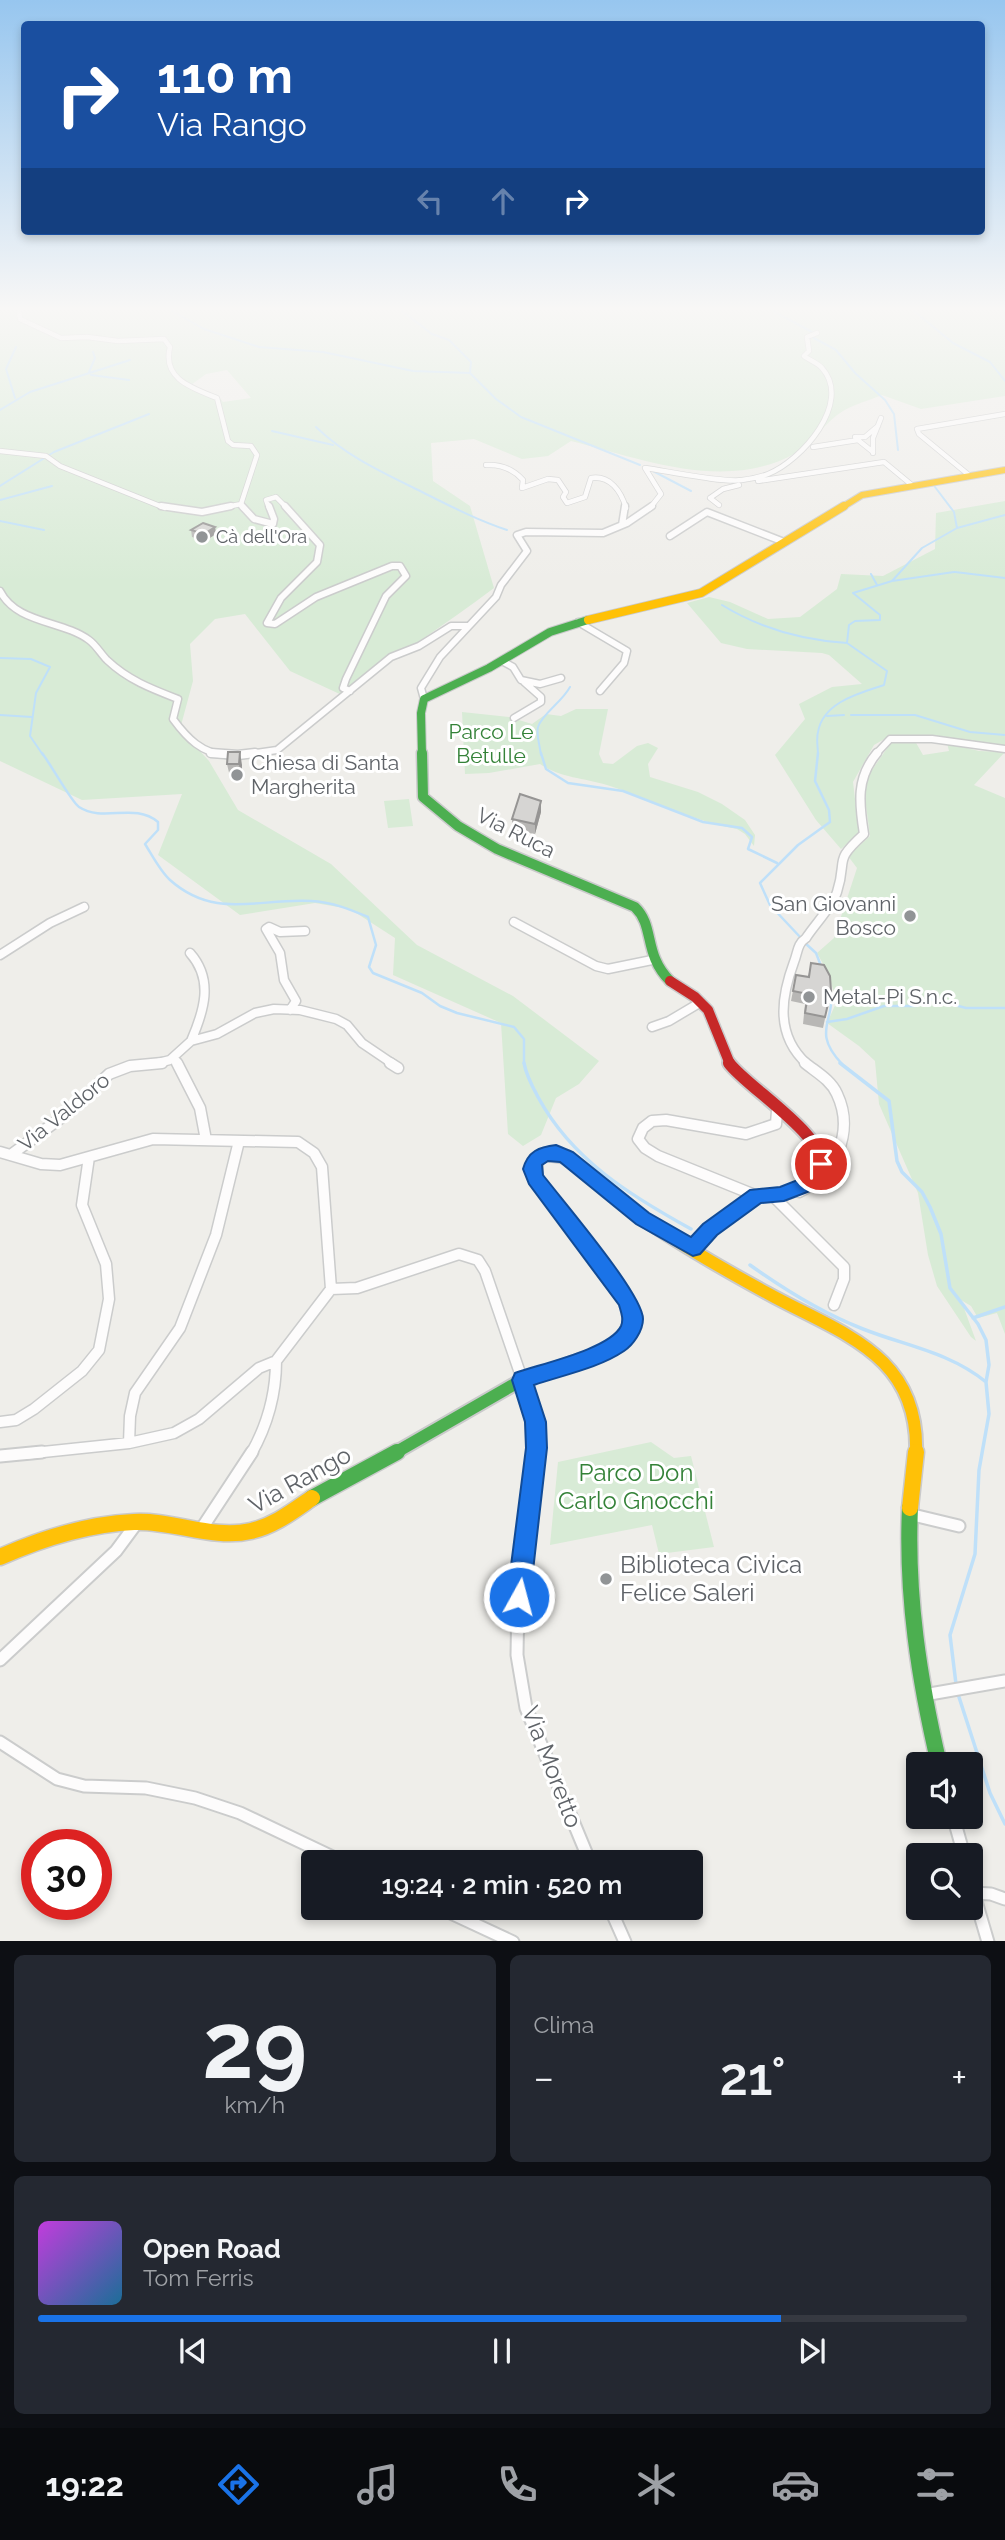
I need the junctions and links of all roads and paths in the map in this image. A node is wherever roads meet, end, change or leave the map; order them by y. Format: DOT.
graph roads {
  1 [pos="218,402"];
  2 [pos="832,402"];
  3 [pos="1005,414"];
  4 [pos="881,418"];
  5 [pos="878,426"];
  6 [pos="822,439"];
  7 [pos="813,447"];
  8 [pos="0,451"];
  9 [pos="873,452"];
  10 [pos="884,462"];
  11 [pos="486,465"];
  12 [pos="1005,471"];
  13 [pos="970,476"];
  14 [pos="952,479"];
  15 [pos="913,486"];
  16 [pos="241,504"];
  17 [pos="719,505"];
  18 [pos="622,525"];
  19 [pos="670,536"];
  20 [pos="784,542"];
  21 [pos="0,591"];
  22 [pos="578,622"];
  23 [pos="467,626"];
  24 [pos="502,661"];
  25 [pos="561,678"];
  26 [pos="522,680"];
  27 [pos="350,691"];
  28 [pos="600,691"];
  29 [pos="424,699"];
  30 [pos="514,718"];
  31 [pos="1005,749"];
  32 [pos="84,907"];
  33 [pos="514,922"];
  34 [pos="305,931"];
  35 [pos="190,953"];
  36 [pos="0,955"];
  37 [pos="652,960"];
  38 [pos="701,1002"];
  39 [pos="290,1010"];
  40 [pos="652,1027"];
  41 [pos="191,1041"];
  42 [pos="175,1059"];
  43 [pos="398,1068"];
  44 [pos="777,1111"];
  45 [pos="206,1140"];
  46 [pos="239,1141"];
  47 [pos="0,1152"];
  48 [pos="12,1154"];
  49 [pos="89,1157"];
  50 [pos="778,1194"];
  51 [pos="757,1196"];
  52 [pos="693,1248"];
  53 [pos="331,1289"];
  54 [pos="834,1305"];
  55 [pos="276,1361"];
  56 [pos="523,1380"];
  57 [pos="0,1422"];
  58 [pos="129,1443"];
  59 [pos="0,1456"];
  60 [pos="909,1514"];
  61 [pos="136,1524"];
  62 [pos="959,1526"];
  63 [pos="202,1528"];
  64 [pos="0,1557"];
  65 [pos="0,1660"];
  66 [pos="1005,1681"];
  67 [pos="930,1695"];
  68 [pos="0,1742"];
  69 [pos="937,1752"];
  70 [pos="317,1850"];
  71 [pos="585,1850"];
  72 [pos="983,1891"];
  73 [pos="1005,1899"];
  74 [pos="467,1920"];
  75 [pos="615,1920"];
  76 [pos="982,1920"];
  77 [pos="513,1941"];
  78 [pos="625,1941"];
  79 [pos="988,1941"];
  1 -- 16 [label="street"];
  2 -- 18 [label="street"];
  3 -- 13 [label="street"];
  4 -- 5 [label="street"];
  5 -- 6 [label="street"];
  5 -- 9 [label="street"];
  7 -- 9 [label="street"];
  8 -- 16 [label="street"];
  9 -- 10 [label="street"];
  10 -- 15 [label="street"];
  10 -- 17 [label="street"];
  11 -- 18 [label="street"];
  12 -- 13 [label="street"];
  12 -- 14 [label="street"];
  13 -- 14 [label="street"];
  14 -- 15 [label="street"];
  15 -- 20 [label="street"];
  16 -- 27 [label="street"];
  18 -- 23 [label="street, Via Ruca"];
  19 -- 20 [label="street"];
  20 -- 22 [label="street"];
  21 -- 27 [label="street"];
  22 -- 24 [label="street"];
  22 -- 28 [label="street"];
  23 -- 27 [label="street"];
  23 -- 29 [label="street, Via Ruca"];
  24 -- 26 [label="street"];
  24 -- 29 [label="street"];
  25 -- 26 [label="street"];
  26 -- 30 [label="street"];
  29 -- 37 [label="street, Via Ruca"];
  31 -- 50 [label="street"];
  32 -- 36 [label="street"];
  33 -- 37 [label="street"];
  34 -- 39 [label="street"];
  35 -- 41 [label="street"];
  37 -- 38 [label="street"];
  38 -- 40 [label="street"];
  38 -- 44 [label="street"];
  39 -- 41 [label="street"];
  39 -- 43 [label="street"];
  41 -- 42 [label="street"];
  42 -- 45 [label="street"];
  42 -- 48 [label="street, Via Valdoro"];
  44 -- 50 [label="street"];
  44 -- 51 [label="street"];
  45 -- 46 [label="street"];
  45 -- 49 [label="street"];
  46 -- 53 [label="street"];
  46 -- 58 [label="street"];
  47 -- 48 [label="street"];
  48 -- 49 [label="street"];
  49 -- 57 [label="street"];
  50 -- 51 [label="street"];
  50 -- 54 [label="street"];
  51 -- 52 [label="street"];
  52 -- 56 [label="street, Via Rango"];
  52 -- 60 [label="street"];
  53 -- 55 [label="street"];
  53 -- 56 [label="street"];
  55 -- 58 [label="street"];
  55 -- 63 [label="street"];
  56 -- 63 [label="street, Via Rango"];
  56 -- 71 [label="street, Via Moretto"];
  58 -- 59 [label="street"];
  60 -- 62 [label="street"];
  60 -- 67 [label="street"];
  61 -- 63 [label="street, Via Rango"];
  61 -- 64 [label="street, Via Rango"];
  61 -- 65 [label="street"];
  66 -- 67 [label="street"];
  67 -- 69 [label="street"];
  68 -- 70 [label="street"];
  72 -- 73 [label="street"];
  74 -- 77 [label="street"];
  75 -- 78 [label="street"];
  76 -- 79 [label="street"];
}
